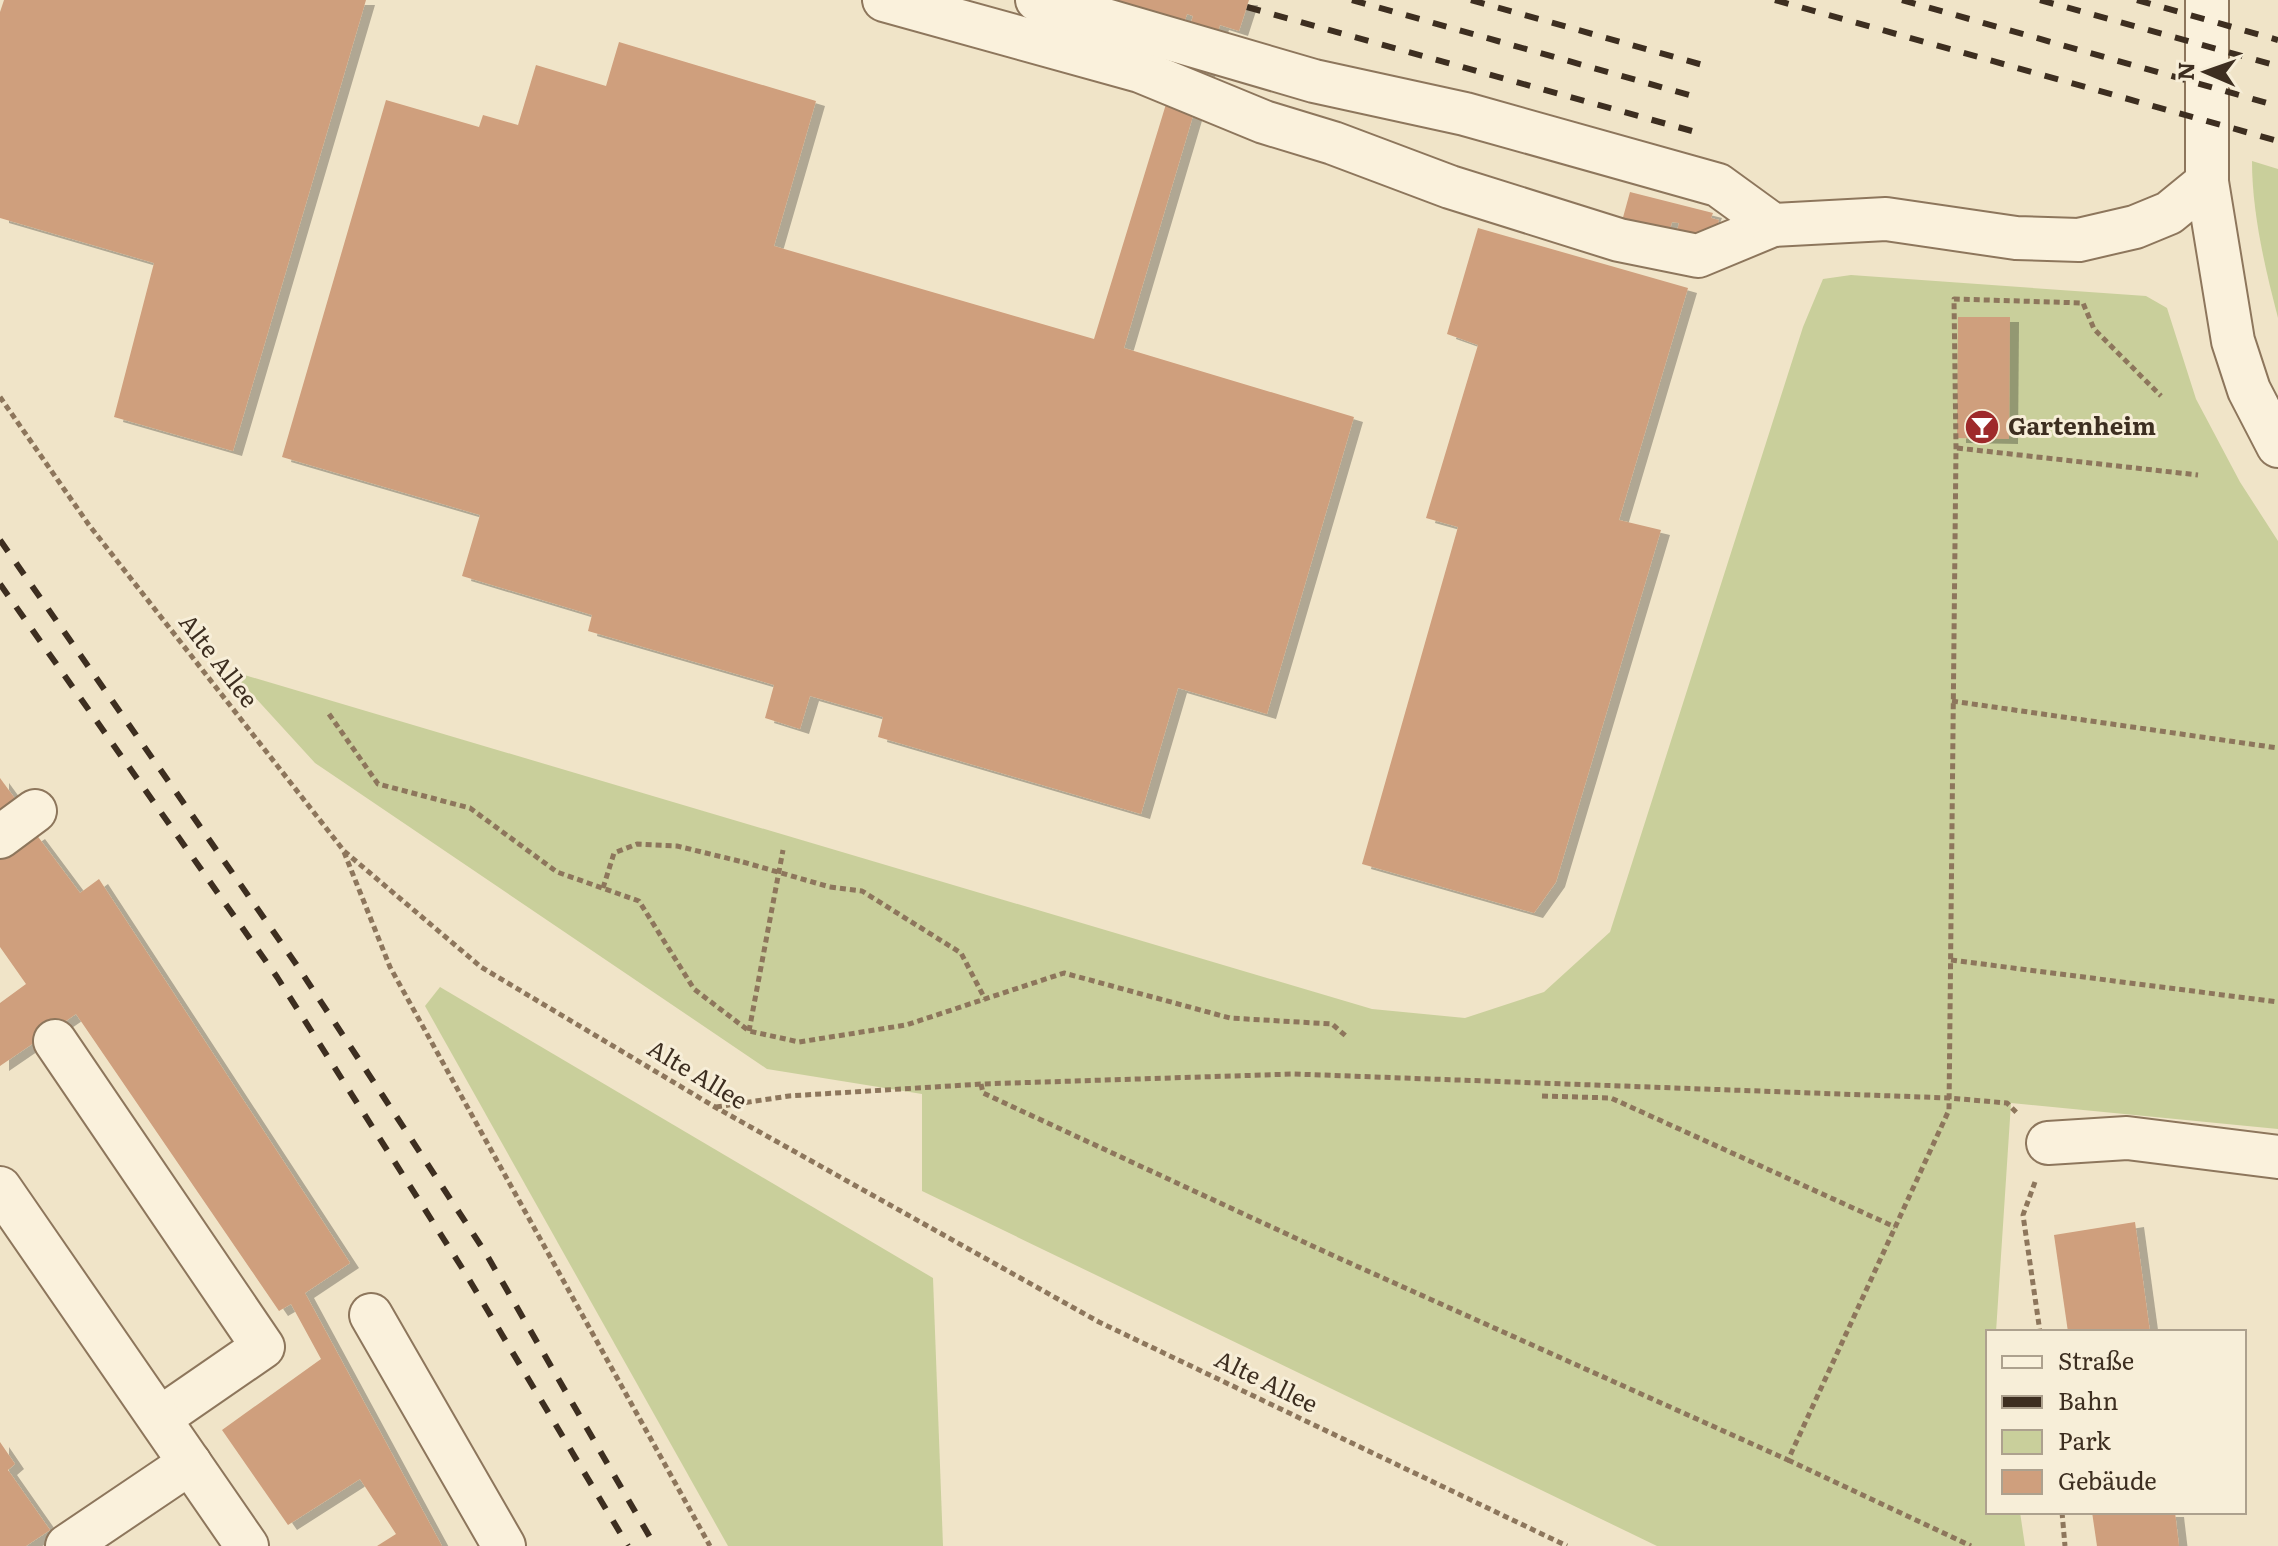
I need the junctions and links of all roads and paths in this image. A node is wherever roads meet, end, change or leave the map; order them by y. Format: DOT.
graph roads {
  1 [pos="884,0"];
  2 [pos="1037,0"];
  3 [pos="2207,0"];
  4 [pos="2207,182"];
  5 [pos="1773,225"];
  6 [pos="2161,396"];
  7 [pos="0,397"];
  8 [pos="2278,446"];
  9 [pos="1956,448"];
  10 [pos="2198,475"];
  11 [pos="1952,701"];
  12 [pos="329,714"];
  13 [pos="2278,748"];
  14 [pos="35,811"];
  15 [pos="0,837"];
  16 [pos="783,850"];
  17 [pos="344,851"];
  18 [pos="603,888"];
  19 [pos="1951,960"];
  20 [pos="985,999"];
  21 [pos="2278,1002"];
  22 [pos="749,1031"];
  23 [pos="1347,1037"];
  24 [pos="55,1041"];
  25 [pos="981,1084"];
  26 [pos="1542,1096"];
  27 [pos="1949,1098"];
  28 [pos="715,1107"];
  29 [pos="2048,1143"];
  30 [pos="2278,1157"];
  31 [pos="0,1188"];
  32 [pos="1895,1227"];
  33 [pos="371,1315"];
  34 [pos="2040,1330"];
  35 [pos="160,1418"];
  36 [pos="1788,1460"];
  37 [pos="190,1463"];
  38 [pos="2062,1514"];
  39 [pos="67,1546"];
  40 [pos="247,1546"];
  41 [pos="504,1546"];
  42 [pos="710,1546"];
  43 [pos="1567,1546"];
  44 [pos="1971,1546"];
  45 [pos="2065,1546"];
  1 -- 5 [label="street"];
  2 -- 5 [label="street"];
  3 -- 4 [label="street"];
  4 -- 5 [label="street"];
  4 -- 8 [label="street"];
  6 -- 9 [label="path"];
  7 -- 17 [label="path, Alte Allee"];
  9 -- 10 [label="path"];
  9 -- 11 [label="path"];
  11 -- 13 [label="path"];
  11 -- 19 [label="path"];
  12 -- 18 [label="path"];
  14 -- 15 [label="street"];
  16 -- 22 [label="path"];
  17 -- 28 [label="path, Alte Allee"];
  17 -- 42 [label="path"];
  18 -- 20 [label="path, bridge"];
  18 -- 22 [label="path"];
  19 -- 21 [label="path"];
  19 -- 27 [label="path"];
  20 -- 22 [label="path"];
  20 -- 23 [label="path"];
  24 -- 35 [label="street"];
  25 -- 27 [label="path"];
  25 -- 28 [label="path"];
  25 -- 36 [label="path"];
  26 -- 32 [label="path"];
  27 -- 29 [label="path"];
  27 -- 32 [label="path"];
  28 -- 43 [label="path, Alte Allee"];
  29 -- 30 [label="street"];
  29 -- 34 [label="path"];
  31 -- 35 [label="street"];
  32 -- 36 [label="path"];
  33 -- 41 [label="street"];
  35 -- 37 [label="street"];
  36 -- 44 [label="path"];
  37 -- 39 [label="street"];
  37 -- 40 [label="street"];
  38 -- 45 [label="path"];
}
